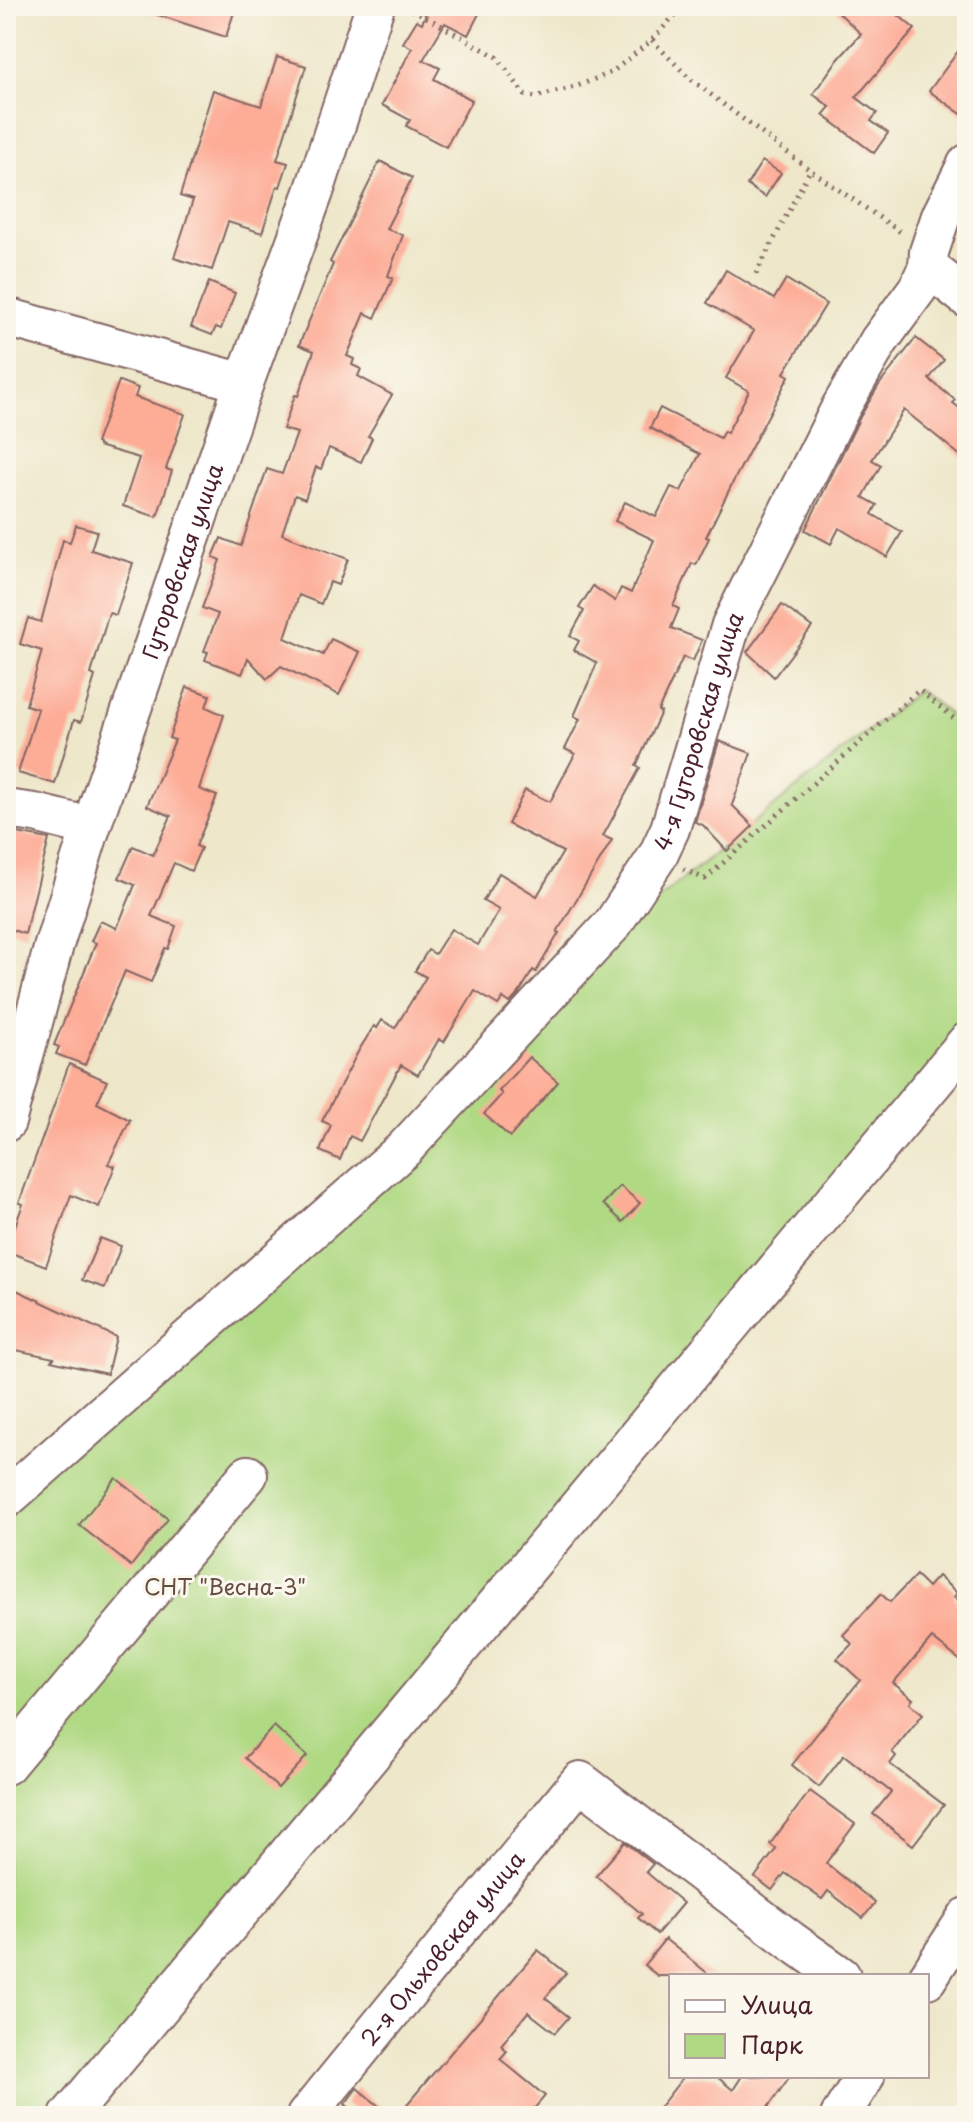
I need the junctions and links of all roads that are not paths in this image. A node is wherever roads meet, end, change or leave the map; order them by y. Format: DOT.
graph roads {
  1 [pos="375,6"];
  2 [pos="967,164"];
  3 [pos="928,260"];
  4 [pos="967,298"];
  5 [pos="6,317"];
  6 [pos="244,383"];
  7 [pos="6,809"];
  8 [pos="91,827"];
  9 [pos="967,1042"];
  10 [pos="6,1122"];
  11 [pos="248,1475"];
  12 [pos="6,1499"];
  13 [pos="6,1765"];
  14 [pos="961,1940"];
  15 [pos="838,1974"];
  16 [pos="929,1977"];
  17 [pos="864,2078"];
  18 [pos="69,2116"];
  19 [pos="306,2116"];
  20 [pos="840,2116"];
  1 -- 6 [label="street, Гуторовская улица"];
  2 -- 3 [label="street, 4-я Гуторовская улица"];
  3 -- 4 [label="street"];
  3 -- 12 [label="street, 4-я Гуторовская улица"];
  5 -- 6 [label="street"];
  6 -- 8 [label="street, Гуторовская улица"];
  7 -- 8 [label="street"];
  8 -- 10 [label="street, Гуторовская улица"];
  9 -- 18 [label="street"];
  11 -- 13 [label="street"];
  14 -- 16 [label="street"];
  15 -- 19 [label="street, 2-я Ольховская улица"];
  17 -- 20 [label="street"];
}
